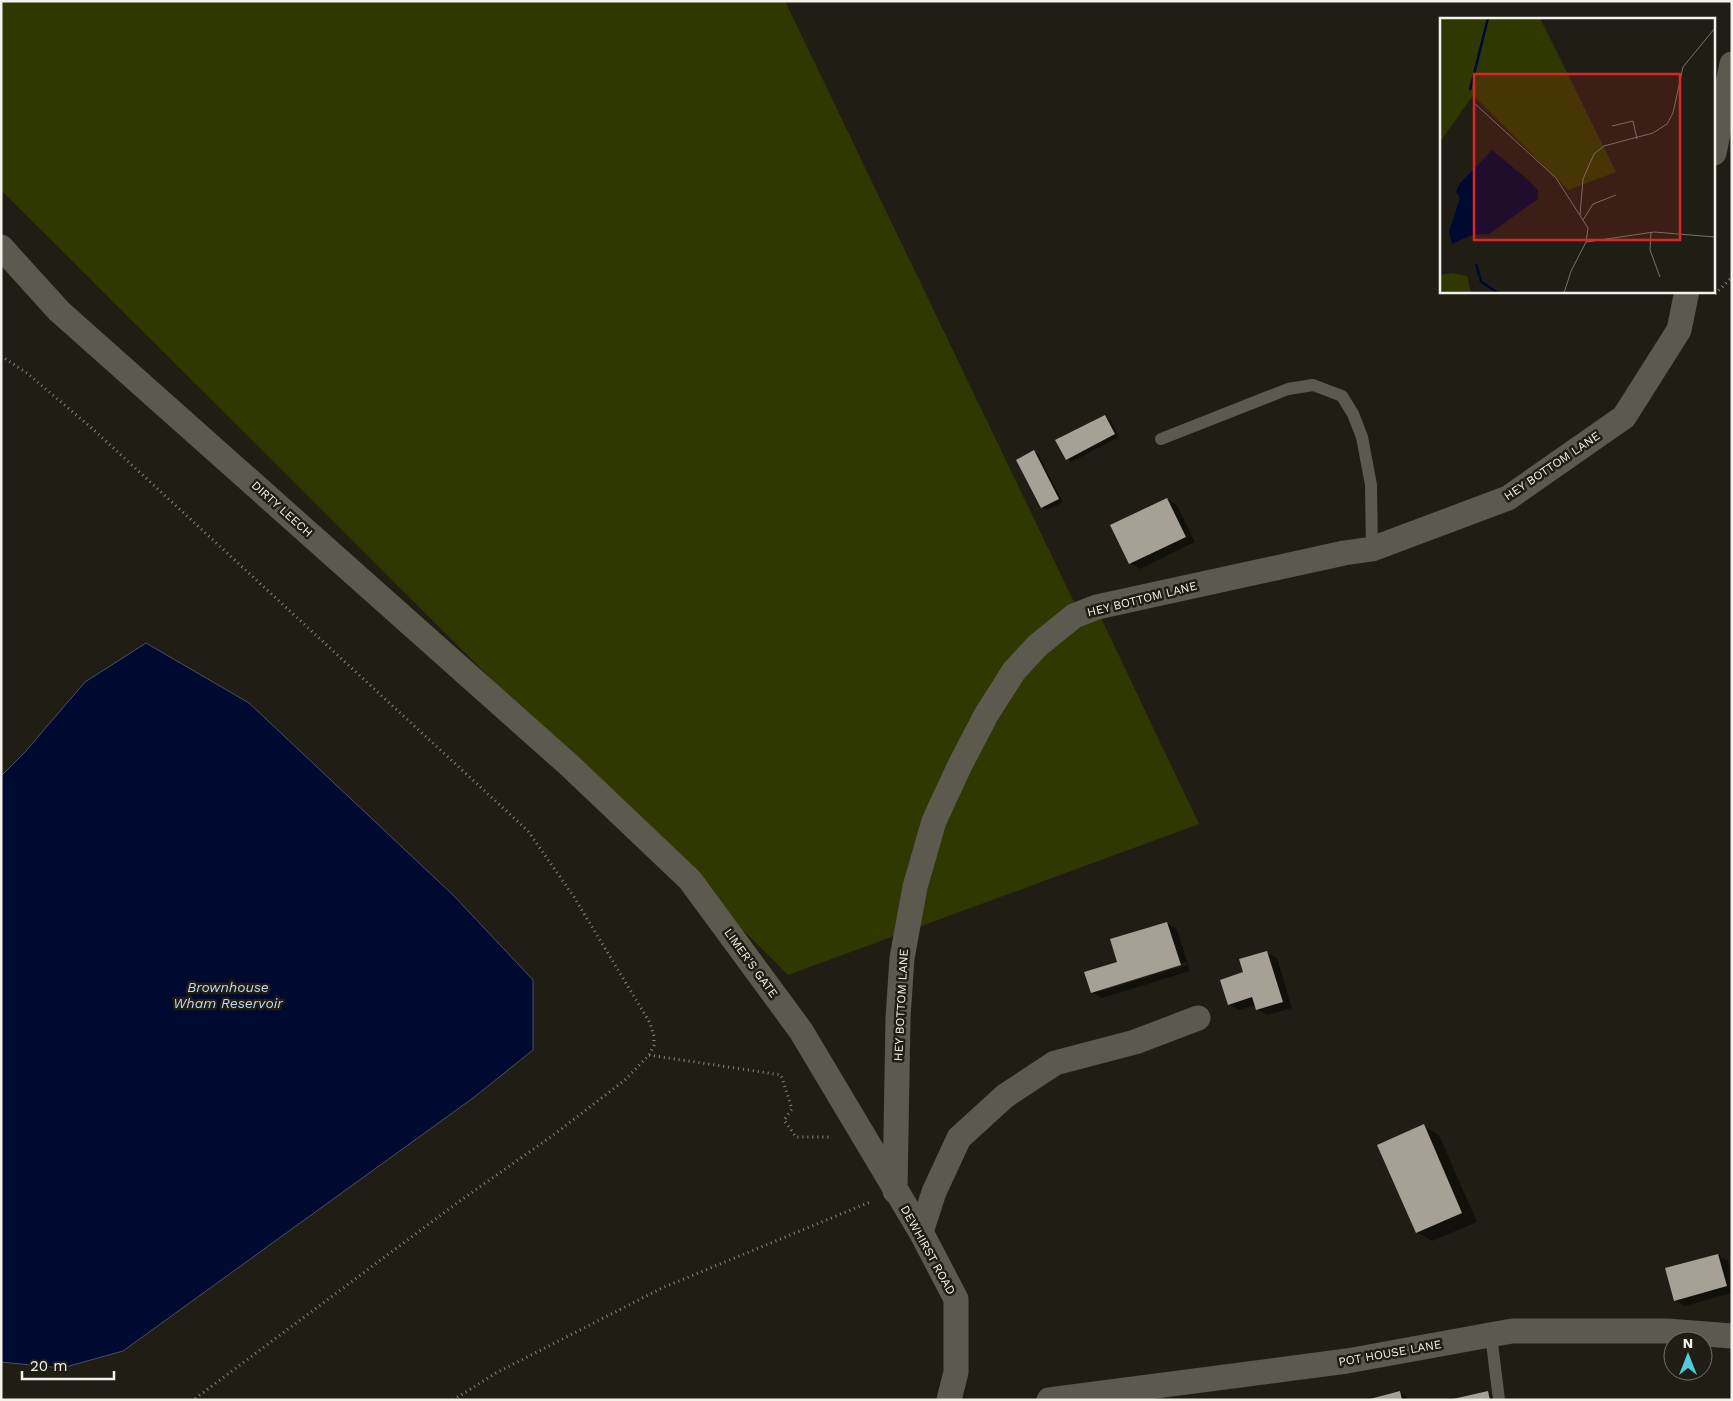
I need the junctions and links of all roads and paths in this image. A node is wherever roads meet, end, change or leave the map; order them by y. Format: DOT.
graph roads {
  1 [pos="1732,64"];
  2 [pos="1716,143"];
  3 [pos="1,247"];
  4 [pos="1687,292"];
  5 [pos="1,356"];
  6 [pos="1160,439"];
  7 [pos="1372,549"];
  8 [pos="569,765"];
  9 [pos="1198,1018"];
  10 [pos="649,1055"];
  11 [pos="838,1136"];
  12 [pos="895,1191"];
  13 [pos="921,1232"];
  14 [pos="1491,1336"];
  15 [pos="1732,1336"];
  16 [pos="193,1400"];
  17 [pos="453,1400"];
  18 [pos="949,1400"];
  19 [pos="1049,1400"];
  20 [pos="1499,1400"];
  1 -- 2 [label="street"];
  3 -- 8 [label="street, DIRTY LEECH"];
  4 -- 7 [label="street, HEY BOTTOM LANE"];
  5 -- 10 [label="path"];
  6 -- 7 [label="lane"];
  7 -- 12 [label="street, HEY BOTTOM LANE"];
  8 -- 12 [label="street, LIMER'S GATE"];
  9 -- 13 [label="street"];
  10 -- 11 [label="path"];
  10 -- 16 [label="path"];
  12 -- 13 [label="street, DEWHIRST ROAD"];
  12 -- 17 [label="path"];
  13 -- 18 [label="street, DEWHIRST ROAD"];
  14 -- 15 [label="street, POT HOUSE LANE"];
  14 -- 19 [label="street, POT HOUSE LANE"];
  14 -- 20 [label="lane"];
}
